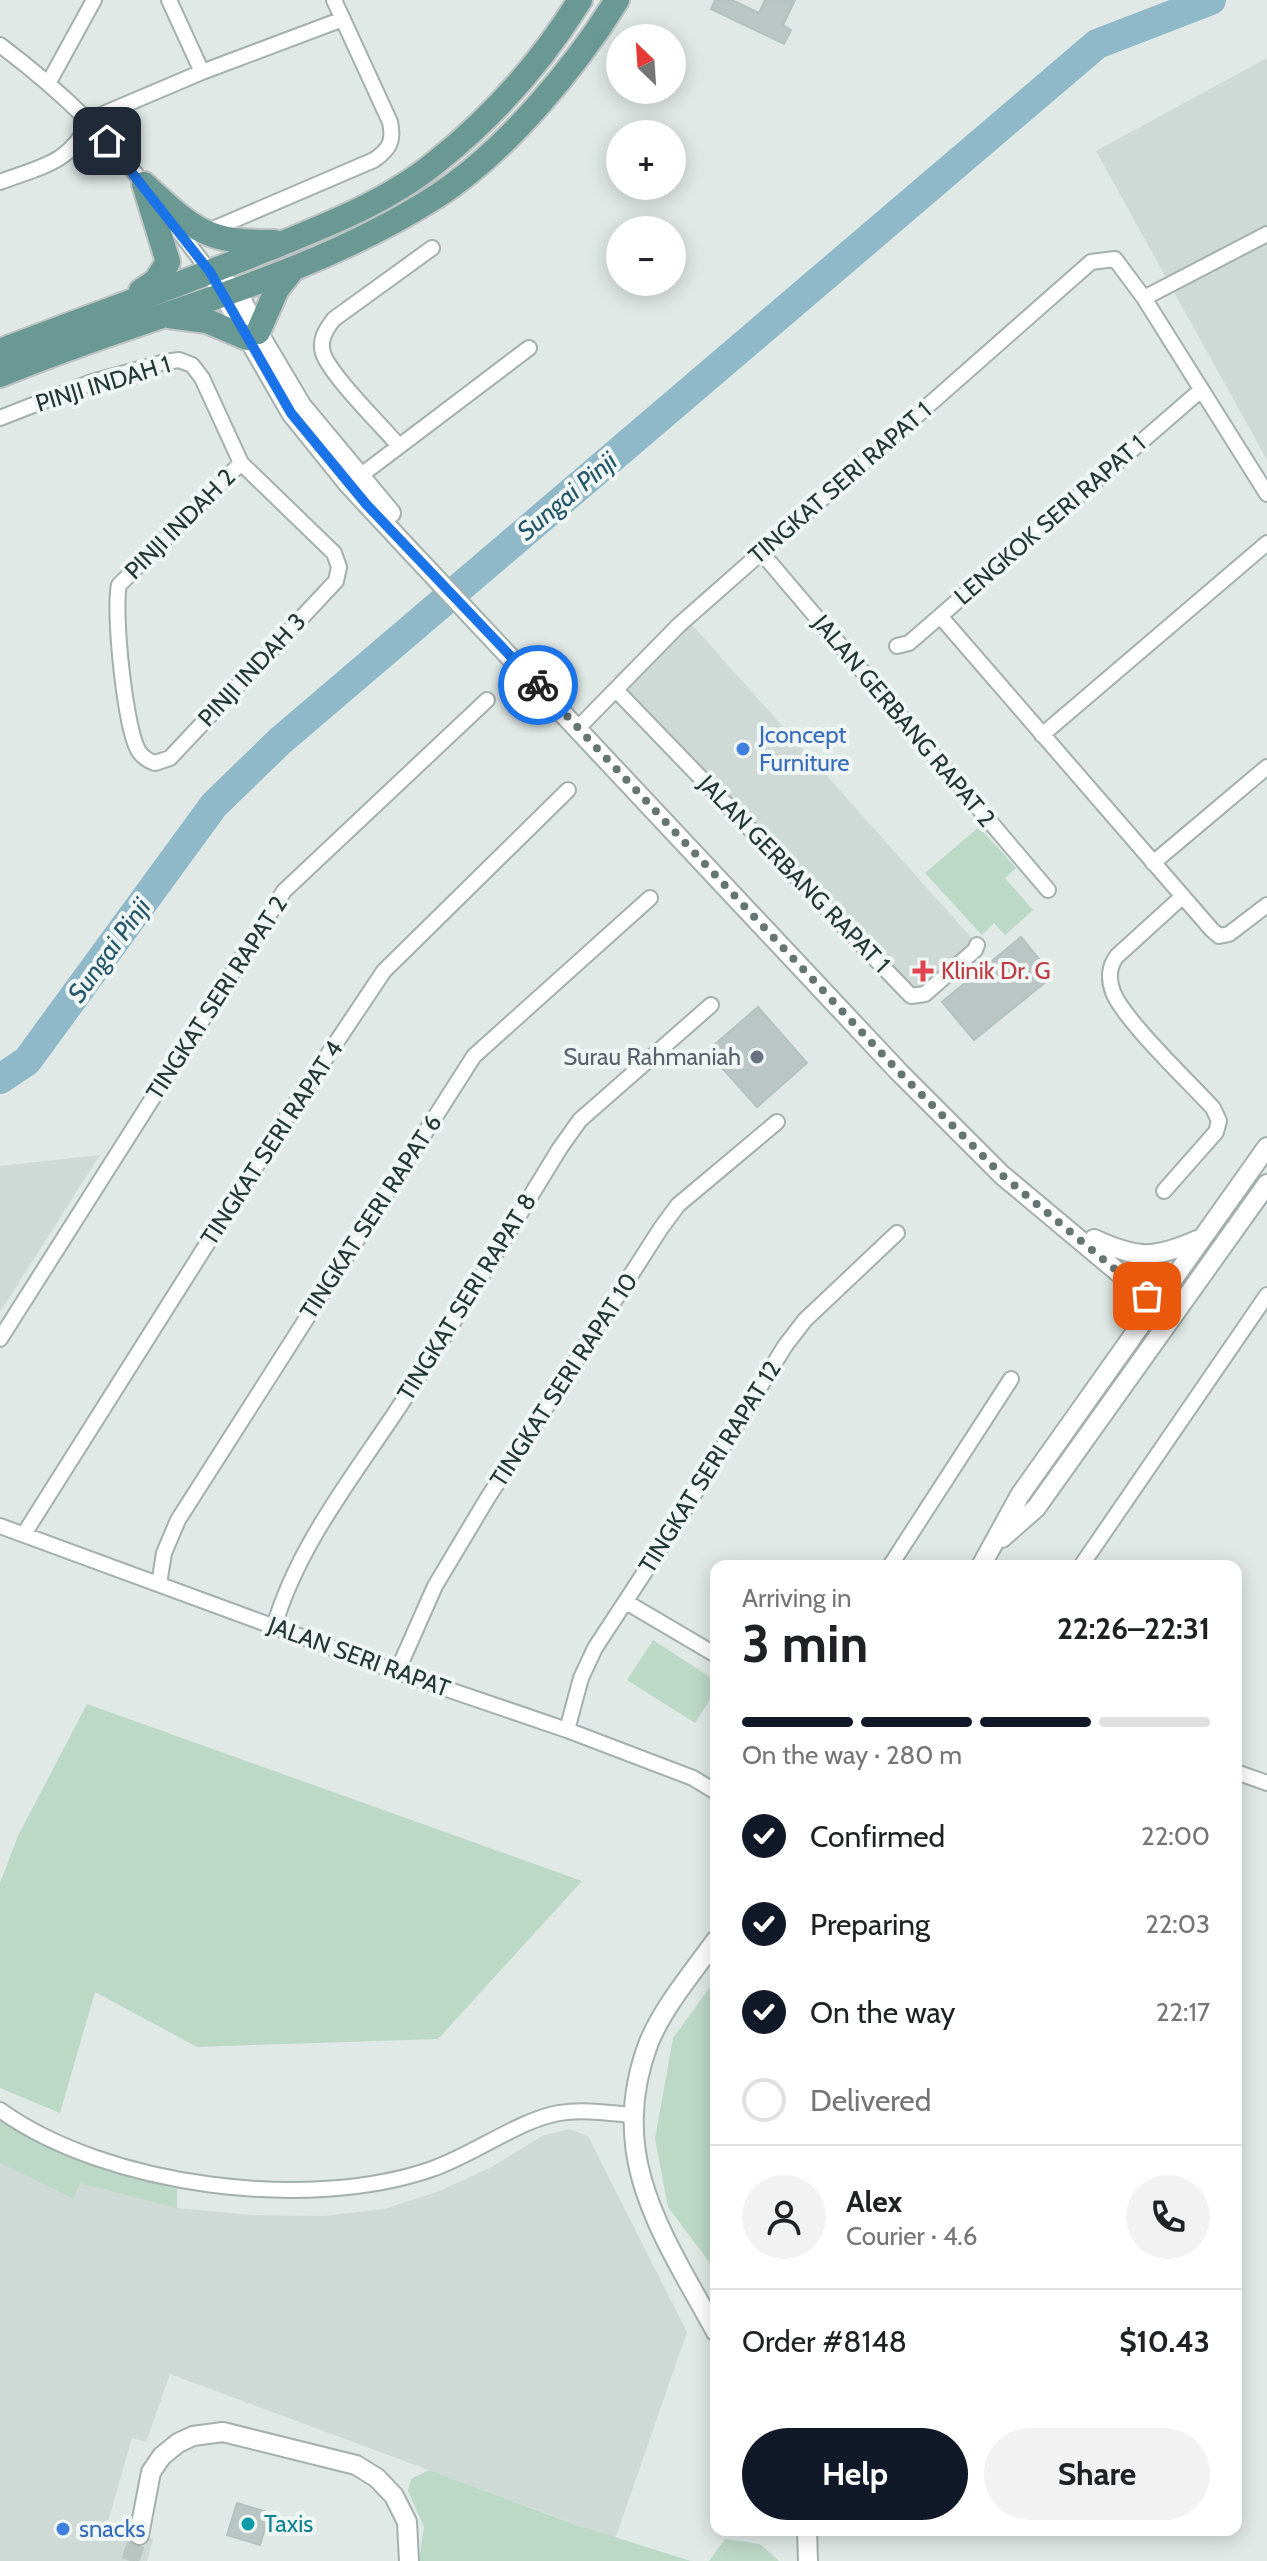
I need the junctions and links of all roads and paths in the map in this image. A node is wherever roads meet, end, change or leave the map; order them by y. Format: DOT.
graph roads {
  1 [pos="94,0"];
  2 [pos="169,0"];
  3 [pos="334,0"];
  4 [pos="580,0"];
  5 [pos="617,0"];
  6 [pos="343,19"];
  7 [pos="0,45"];
  8 [pos="202,72"];
  9 [pos="49,82"];
  10 [pos="89,120"];
  11 [pos="0,182"];
  12 [pos="144,184"];
  13 [pos="203,233"];
  14 [pos="1267,234"];
  15 [pos="286,241"];
  16 [pos="432,248"];
  17 [pos="292,270"];
  18 [pos="210,272"];
  19 [pos="230,292"];
  20 [pos="1144,298"];
  21 [pos="126,302"];
  22 [pos="163,315"];
  23 [pos="252,335"];
  24 [pos="529,348"];
  25 [pos="0,351"];
  26 [pos="0,375"];
  27 [pos="1201,390"];
  28 [pos="0,418"];
  29 [pos="399,446"];
  30 [pos="241,463"];
  31 [pos="354,480"];
  32 [pos="1267,494"];
  33 [pos="1267,543"];
  34 [pos="761,552"];
  35 [pos="940,616"];
  36 [pos="897,646"];
  37 [pos="616,690"];
  38 [pos="487,700"];
  39 [pos="582,725"];
  40 [pos="1042,735"];
  41 [pos="155,763"];
  42 [pos="1267,767"];
  43 [pos="568,790"];
  44 [pos="1153,863"];
  45 [pos="1048,890"];
  46 [pos="1183,896"];
  47 [pos="650,898"];
  48 [pos="1267,905"];
  49 [pos="977,945"];
  50 [pos="711,1005"];
  51 [pos="777,1122"];
  52 [pos="1267,1147"];
  53 [pos="1267,1184"];
  54 [pos="1164,1191"];
  55 [pos="1255,1202"];
  56 [pos="897,1233"];
  57 [pos="1094,1239"];
  58 [pos="1200,1239"];
  59 [pos="1115,1269"];
  60 [pos="1267,1295"];
  61 [pos="1160,1300"];
  62 [pos="0,1339"];
  63 [pos="1121,1352"];
  64 [pos="1011,1379"];
  65 [pos="1076,1453"];
  66 [pos="0,1526"];
  67 [pos="24,1534"];
  68 [pos="994,1545"];
  69 [pos="894,1560"];
  70 [pos="985,1560"];
  71 [pos="1085,1560"];
  72 [pos="159,1584"];
  73 [pos="626,1602"];
  74 [pos="274,1627"];
  75 [pos="710,1651"];
  76 [pos="397,1672"];
  77 [pos="567,1730"];
  78 [pos="1242,1774"];
  79 [pos="1267,1783"];
  80 [pos="710,1788"];
  81 [pos="710,1949"];
  82 [pos="0,2110"];
  83 [pos="632,2115"];
  84 [pos="710,2321"];
  85 [pos="143,2529"];
  86 [pos="807,2536"];
  87 [pos="409,2561"];
  88 [pos="808,2561"];
  1 -- 9 [label="street"];
  2 -- 8 [label="street"];
  3 -- 6 [label="street"];
  4 -- 15 [label="main road"];
  5 -- 17 [label="main road"];
  6 -- 8 [label="street"];
  6 -- 13 [label="street"];
  7 -- 9 [label="street"];
  8 -- 10 [label="street"];
  9 -- 10 [label="street"];
  10 -- 11 [label="street"];
  10 -- 12 [label="street"];
  12 -- 13 [label="main road"];
  12 -- 18 [label="street"];
  12 -- 21 [label="main road"];
  13 -- 15 [label="main road"];
  14 -- 20 [label="street"];
  15 -- 18 [label="main road"];
  16 -- 29 [label="street"];
  17 -- 19 [label="main road"];
  17 -- 23 [label="main road"];
  18 -- 19 [label="street"];
  18 -- 21 [label="main road"];
  19 -- 22 [label="main road"];
  19 -- 23 [label="street"];
  20 -- 27 [label="street"];
  20 -- 34 [label="street, TINGKAT SERI RAPAT 1"];
  21 -- 25 [label="main road"];
  22 -- 23 [label="main road"];
  22 -- 26 [label="main road"];
  23 -- 31 [label="street"];
  24 -- 29 [label="street"];
  27 -- 32 [label="street"];
  27 -- 35 [label="street, LENGKOK SERI RAPAT 1"];
  28 -- 30 [label="street, PINJI INDAH 1"];
  29 -- 31 [label="street"];
  30 -- 41 [label="street, PINJI INDAH 2"];
  30 -- 41 [label="street, PINJI INDAH 3"];
  31 -- 39 [label="street"];
  33 -- 40 [label="street"];
  34 -- 37 [label="street, TINGKAT SERI RAPAT 1"];
  34 -- 45 [label="street, JALAN GERBANG RAPAT 2"];
  35 -- 36 [label="street, LENGKOK SERI RAPAT 1"];
  35 -- 40 [label="street"];
  37 -- 39 [label="street, TINGKAT SERI RAPAT 1"];
  37 -- 49 [label="street, JALAN GERBANG RAPAT 1"];
  38 -- 62 [label="street, TINGKAT SERI RAPAT 2"];
  39 -- 57 [label="street"];
  39 -- 59 [label="street"];
  40 -- 44 [label="street"];
  42 -- 44 [label="street"];
  43 -- 67 [label="street, TINGKAT SERI RAPAT 4"];
  44 -- 46 [label="street"];
  46 -- 48 [label="street"];
  46 -- 54 [label="street"];
  47 -- 72 [label="street, TINGKAT SERI RAPAT 6"];
  50 -- 74 [label="street, TINGKAT SERI RAPAT 8"];
  51 -- 76 [label="street, TINGKAT SERI RAPAT 10"];
  52 -- 58 [label="street"];
  53 -- 55 [label="street"];
  55 -- 61 [label="street"];
  55 -- 65 [label="street"];
  56 -- 73 [label="street, TINGKAT SERI RAPAT 12"];
  57 -- 58 [label="street"];
  57 -- 61 [label="street"];
  58 -- 61 [label="street"];
  59 -- 61 [label="street"];
  59 -- 63 [label="street"];
  60 -- 71 [label="street"];
  61 -- 63 [label="street"];
  61 -- 65 [label="street"];
  63 -- 68 [label="street"];
  64 -- 69 [label="street"];
  65 -- 68 [label="street"];
  66 -- 67 [label="street, JALAN SERI RAPAT"];
  67 -- 72 [label="street, JALAN SERI RAPAT"];
  68 -- 70 [label="street"];
  72 -- 74 [label="street, JALAN SERI RAPAT"];
  73 -- 75 [label="street"];
  73 -- 77 [label="street, TINGKAT SERI RAPAT 12"];
  74 -- 76 [label="street, JALAN SERI RAPAT"];
  76 -- 77 [label="street, JALAN SERI RAPAT"];
  77 -- 80 [label="street, JALAN SERI RAPAT"];
  78 -- 79 [label="street"];
  81 -- 83 [label="street"];
  82 -- 83 [label="street"];
  83 -- 84 [label="street"];
  85 -- 87 [label="street"];
  86 -- 88 [label="street"];
}
